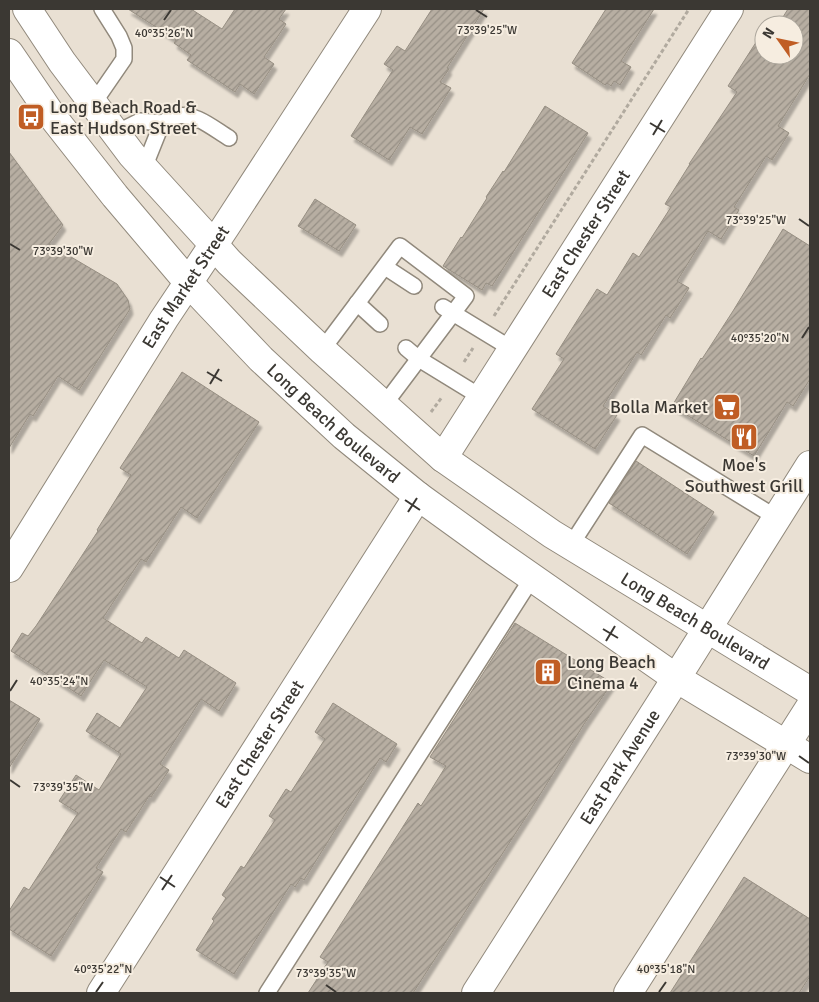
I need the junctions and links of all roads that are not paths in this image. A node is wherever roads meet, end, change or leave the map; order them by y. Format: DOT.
graph roads {
  1 [pos="27,9"];
  2 [pos="102,9"];
  3 [pos="367,9"];
  4 [pos="729,9"];
  5 [pos="9,53"];
  6 [pos="93,104"];
  7 [pos="162,123"];
  8 [pos="116,133"];
  9 [pos="230,138"];
  10 [pos="144,168"];
  11 [pos="214,245"];
  12 [pos="385,267"];
  13 [pos="188,282"];
  14 [pos="414,286"];
  15 [pos="357,304"];
  16 [pos="448,310"];
  17 [pos="380,324"];
  18 [pos="406,348"];
  19 [pos="512,349"];
  20 [pos="322,350"];
  21 [pos="419,359"];
  22 [pos="481,397"];
  23 [pos="384,405"];
  24 [pos="443,458"];
  25 [pos="810,465"];
  26 [pos="418,496"];
  27 [pos="777,518"];
  28 [pos="571,545"];
  29 [pos="9,568"];
  30 [pos="532,578"];
  31 [pos="707,628"];
  32 [pos="676,678"];
  33 [pos="810,691"];
  34 [pos="810,707"];
  35 [pos="787,744"];
  36 [pos="810,759"];
  37 [pos="101,993"];
  38 [pos="267,993"];
  39 [pos="476,993"];
  40 [pos="628,993"];
  1 -- 6 [label="main road, Long Beach Boulevard"];
  2 -- 6 [label="lane"];
  3 -- 11 [label="main road, East Market Street"];
  4 -- 19 [label="main road, East Chester Street"];
  5 -- 13 [label="main road, Long Beach Boulevard"];
  6 -- 8 [label="main road, Long Beach Boulevard"];
  7 -- 8 [label="lane"];
  7 -- 9 [label="lane"];
  7 -- 10 [label="lane"];
  8 -- 10 [label="main road, Long Beach Boulevard"];
  10 -- 11 [label="main road, Long Beach Boulevard"];
  11 -- 13 [label="main road, East Market Street"];
  11 -- 20 [label="main road, Long Beach Boulevard"];
  12 -- 14 [label="lane"];
  12 -- 15 [label="lane"];
  12 -- 16 [label="lane"];
  13 -- 26 [label="main road, Long Beach Boulevard"];
  13 -- 29 [label="main road, East Market Street"];
  15 -- 17 [label="lane"];
  15 -- 20 [label="lane"];
  16 -- 19 [label="lane"];
  16 -- 21 [label="lane"];
  18 -- 21 [label="lane"];
  19 -- 22 [label="main road, East Chester Street"];
  20 -- 23 [label="main road, Long Beach Boulevard"];
  21 -- 22 [label="lane"];
  21 -- 23 [label="lane"];
  22 -- 24 [label="main road, East Chester Street"];
  23 -- 24 [label="main road, Long Beach Boulevard"];
  24 -- 28 [label="main road, Long Beach Boulevard"];
  25 -- 27 [label="main road, East Park Avenue"];
  26 -- 30 [label="main road, Long Beach Boulevard"];
  26 -- 37 [label="main road, East Chester Street"];
  27 -- 28 [label="lane"];
  27 -- 31 [label="main road, East Park Avenue"];
  28 -- 31 [label="main road, Long Beach Boulevard"];
  30 -- 32 [label="main road, Long Beach Boulevard"];
  30 -- 38 [label="lane"];
  31 -- 32 [label="main road, East Park Avenue"];
  31 -- 33 [label="main road, Long Beach Boulevard"];
  32 -- 35 [label="main road, Long Beach Boulevard"];
  32 -- 39 [label="main road, East Park Avenue"];
  34 -- 35 [label="main road"];
  35 -- 36 [label="main road, Long Beach Boulevard"];
  35 -- 40 [label="main road"];
}
